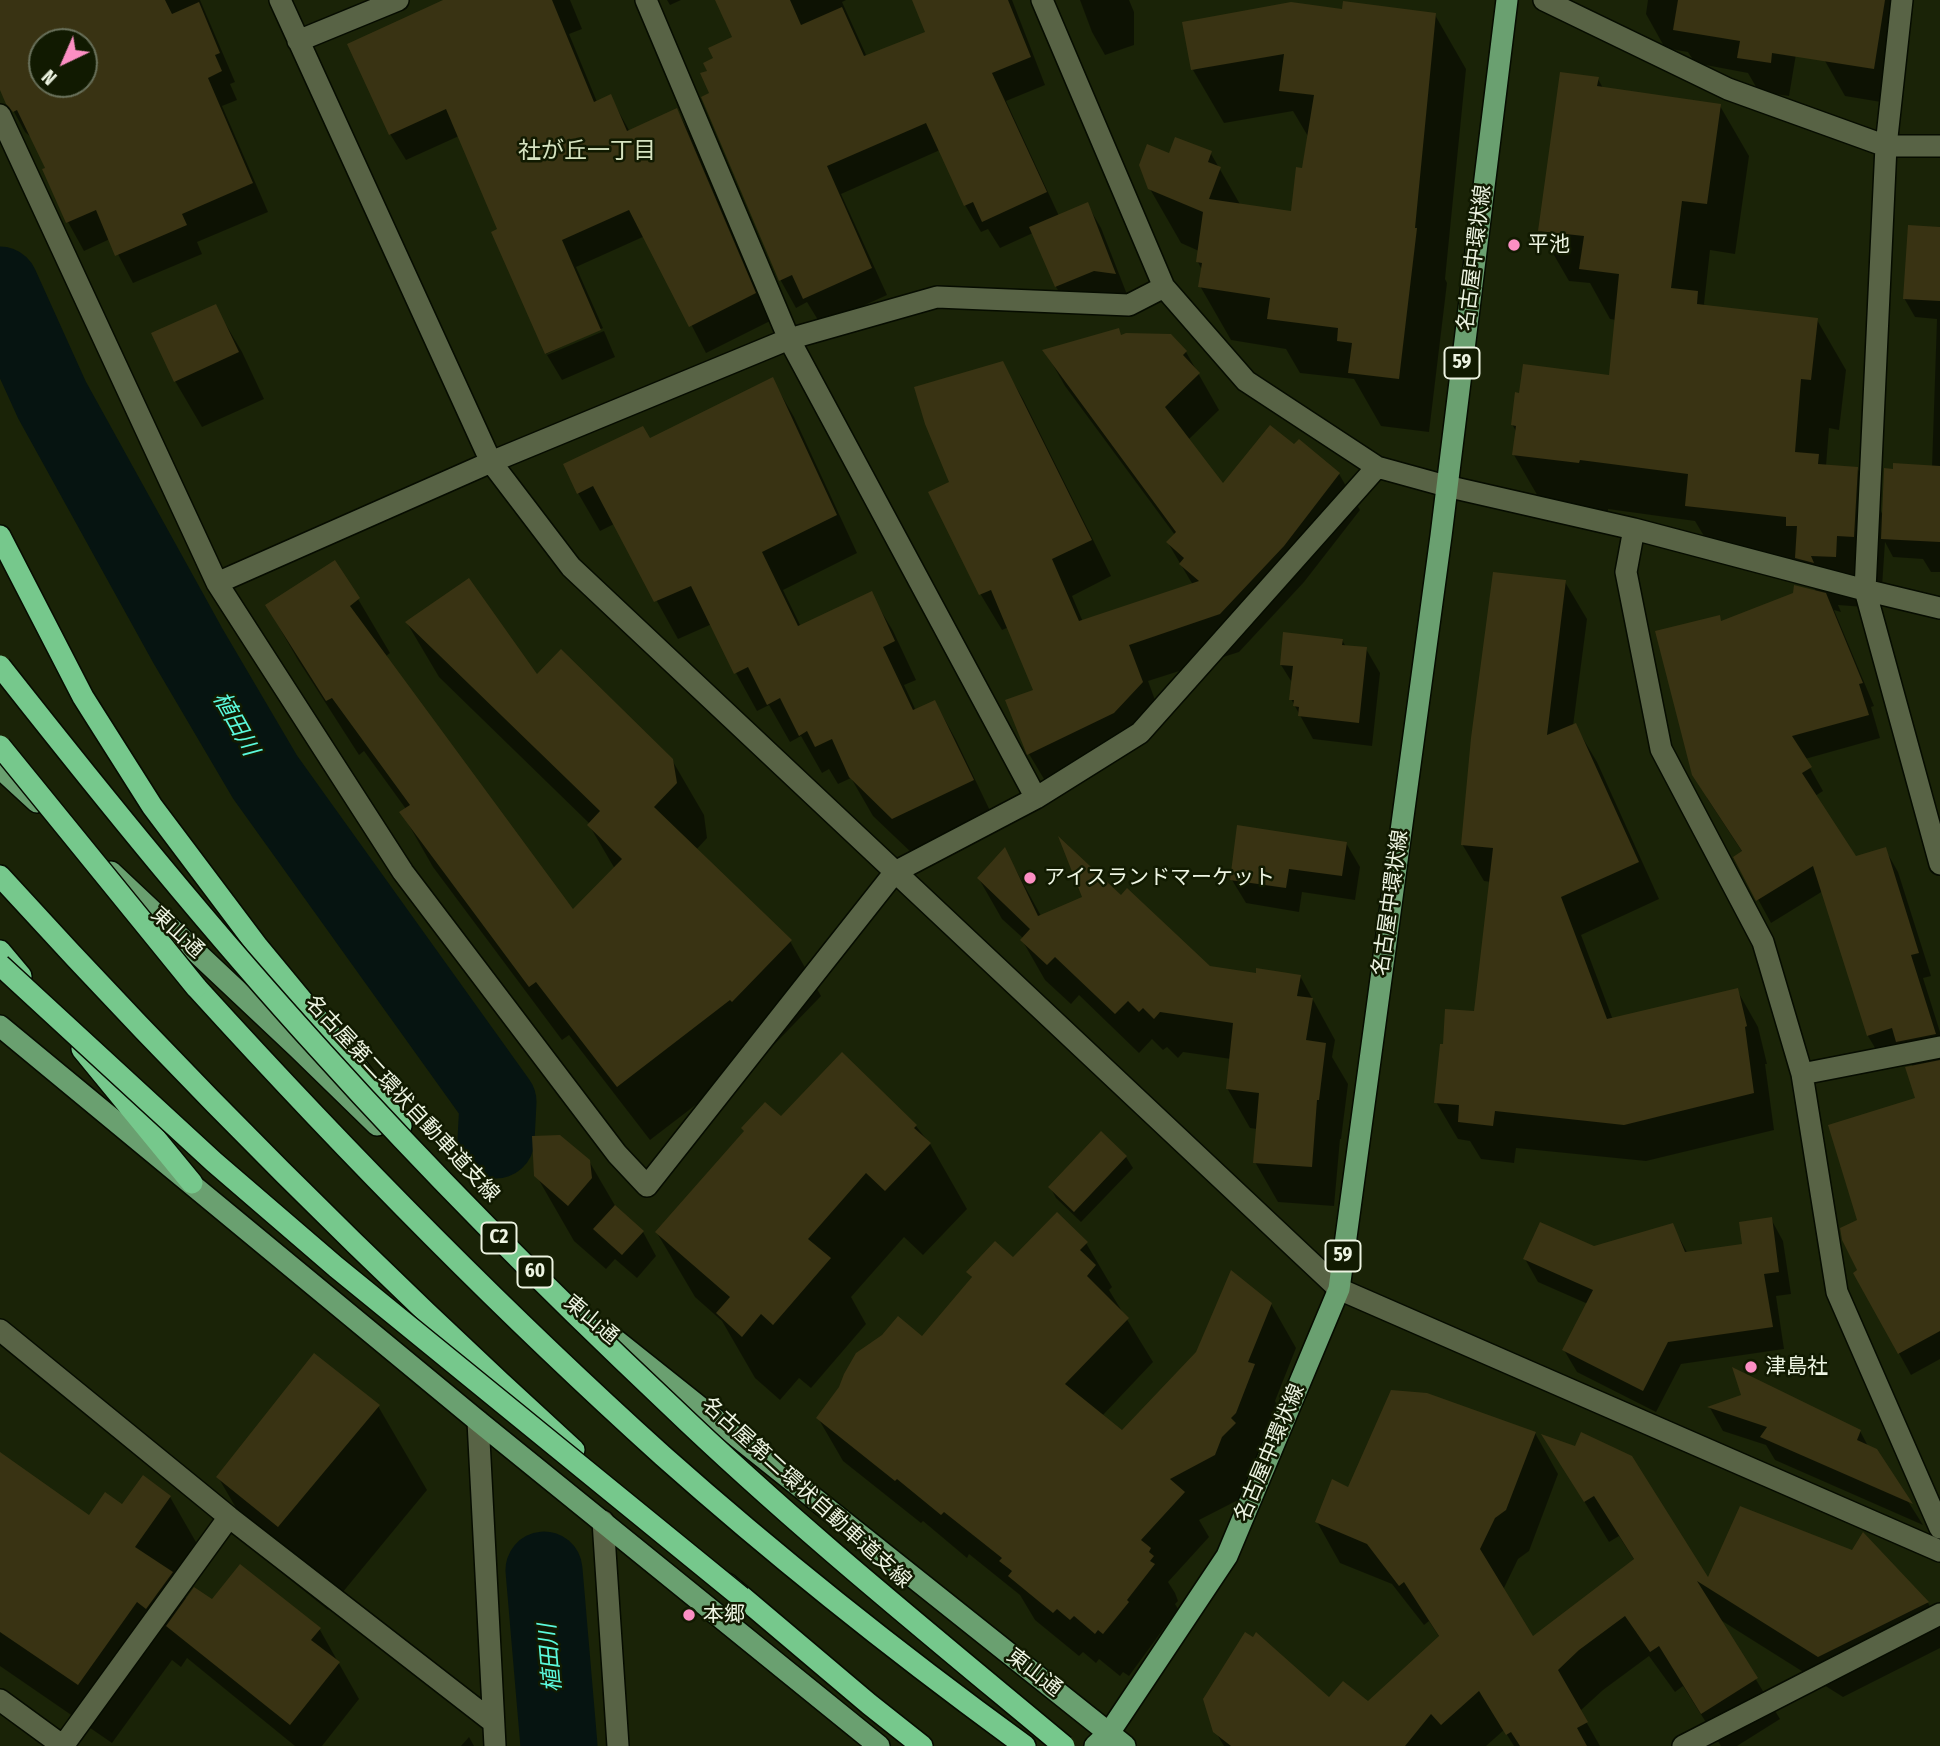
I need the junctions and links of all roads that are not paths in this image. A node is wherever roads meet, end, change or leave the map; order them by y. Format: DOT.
graph roads {
  1 [pos="280,0"];
  2 [pos="398,0"];
  3 [pos="646,0"];
  4 [pos="1042,0"];
  5 [pos="1507,0"];
  6 [pos="1544,0"];
  7 [pos="1902,0"];
  8 [pos="298,41"];
  9 [pos="0,116"];
  10 [pos="1886,146"];
  11 [pos="1940,146"];
  12 [pos="1164,287"];
  13 [pos="789,339"];
  14 [pos="491,462"];
  15 [pos="1377,467"];
  16 [pos="1446,486"];
  17 [pos="1634,528"];
  18 [pos="0,536"];
  19 [pos="217,583"];
  20 [pos="1865,590"];
  21 [pos="1940,608"];
  22 [pos="0,666"];
  23 [pos="0,746"];
  24 [pos="0,768"];
  25 [pos="1037,797"];
  26 [pos="1940,864"];
  27 [pos="895,872"];
  28 [pos="0,876"];
  29 [pos="0,951"];
  30 [pos="0,965"];
  31 [pos="0,1026"];
  32 [pos="1940,1047"];
  33 [pos="1802,1074"];
  34 [pos="192,1183"];
  35 [pos="464,1212"];
  36 [pos="1339,1289"];
  37 [pos="0,1330"];
  38 [pos="478,1421"];
  39 [pos="229,1517"];
  40 [pos="603,1521"];
  41 [pos="1940,1528"];
  42 [pos="1940,1551"];
  43 [pos="741,1597"];
  44 [pos="1940,1614"];
  45 [pos="0,1700"];
  46 [pos="493,1722"];
  47 [pos="1110,1742"];
  48 [pos="63,1746"];
  49 [pos="495,1746"];
  50 [pos="618,1746"];
  51 [pos="879,1746"];
  52 [pos="922,1746"];
  53 [pos="1025,1746"];
  54 [pos="1064,1746"];
  55 [pos="1683,1746"];
  1 -- 8 [label="street"];
  2 -- 8 [label="street"];
  3 -- 13 [label="street"];
  4 -- 12 [label="street"];
  5 -- 16 [label="main road, 名古屋中環状線 / 59"];
  6 -- 10 [label="street"];
  7 -- 10 [label="street"];
  8 -- 14 [label="street"];
  9 -- 19 [label="street"];
  10 -- 11 [label="street"];
  10 -- 20 [label="street"];
  12 -- 13 [label="street"];
  12 -- 15 [label="street"];
  13 -- 14 [label="street"];
  13 -- 25 [label="street"];
  14 -- 19 [label="street"];
  14 -- 27 [label="street"];
  15 -- 16 [label="street"];
  15 -- 25 [label="street"];
  16 -- 17 [label="street"];
  16 -- 36 [label="main road, 名古屋中環状線 / 59"];
  17 -- 20 [label="street"];
  17 -- 33 [label="street"];
  18 -- 35 [label="highway"];
  19 -- 27 [label="street"];
  20 -- 21 [label="street"];
  20 -- 26 [label="street"];
  22 -- 54 [label="highway, 名古屋第二環状自動車道支線 / C2, bridge"];
  23 -- 53 [label="highway, bridge"];
  24 -- 35 [label="main road, 東山通 / 60"];
  25 -- 27 [label="street"];
  27 -- 36 [label="street"];
  28 -- 43 [label="highway, bridge"];
  29 -- 34 [label="highway"];
  30 -- 43 [label="highway, bridge"];
  31 -- 34 [label="main road"];
  32 -- 33 [label="street"];
  33 -- 41 [label="street"];
  34 -- 38 [label="main road"];
  35 -- 47 [label="main road, 東山通 / 60"];
  36 -- 42 [label="street"];
  36 -- 47 [label="main road, 名古屋中環状線 / 59"];
  37 -- 39 [label="street"];
  38 -- 40 [label="main road"];
  38 -- 46 [label="street"];
  39 -- 46 [label="street"];
  39 -- 48 [label="street"];
  40 -- 50 [label="street"];
  40 -- 51 [label="main road"];
  43 -- 52 [label="highway"];
  44 -- 55 [label="street"];
  45 -- 48 [label="street"];
  46 -- 49 [label="street"];
}
